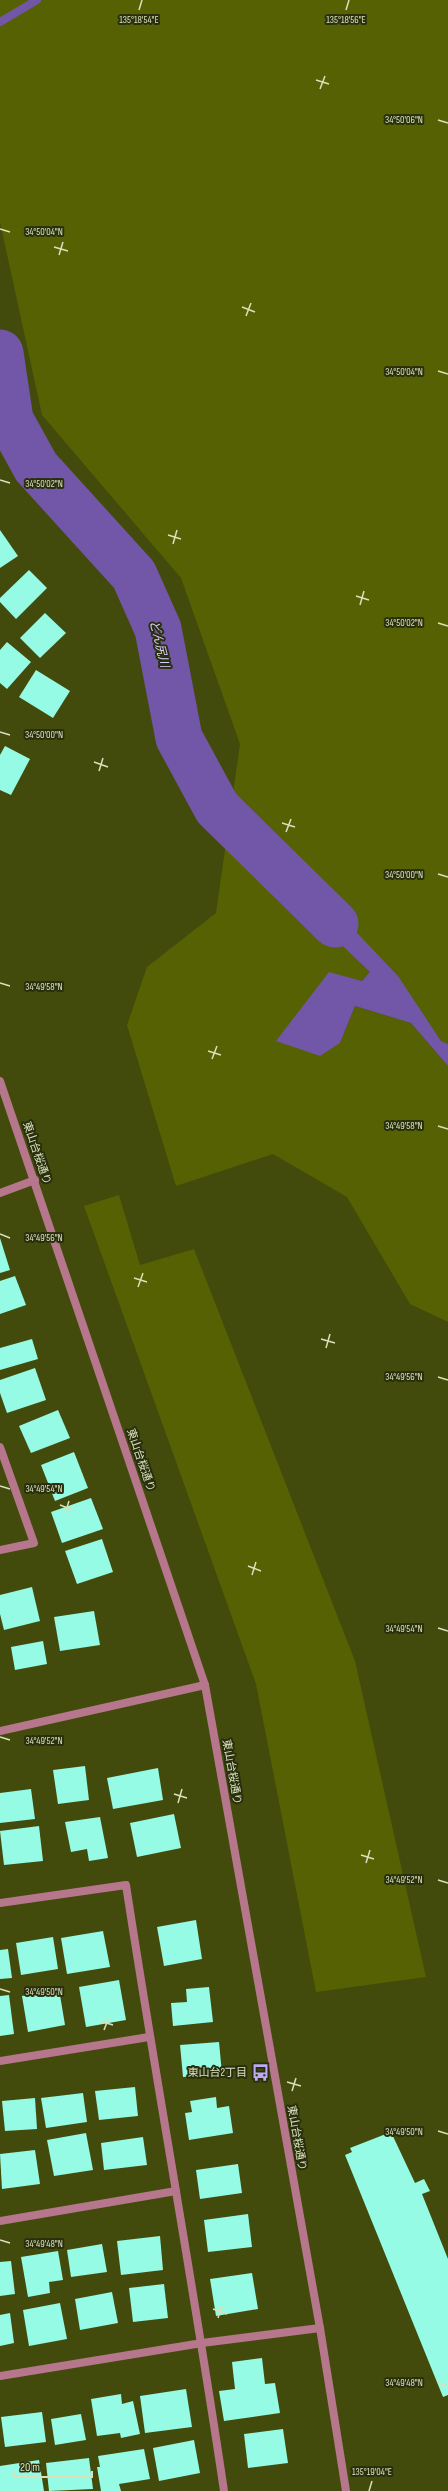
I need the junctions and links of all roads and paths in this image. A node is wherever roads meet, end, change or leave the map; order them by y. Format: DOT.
graph roads {
  1 [pos="0,1081"];
  2 [pos="35,1180"];
  3 [pos="0,1194"];
  4 [pos="0,1447"];
  5 [pos="0,1550"];
  6 [pos="205,1685"];
  7 [pos="0,1731"];
  8 [pos="0,1903"];
  9 [pos="149,2038"];
  10 [pos="0,2062"];
  11 [pos="176,2191"];
  12 [pos="0,2221"];
  13 [pos="320,2328"];
  14 [pos="202,2343"];
  15 [pos="0,2376"];
  16 [pos="224,2491"];
  17 [pos="346,2491"];
  1 -- 2 [label="street, 東山台桜通り"];
  2 -- 3 [label="street"];
  2 -- 6 [label="street, 東山台桜通り"];
  4 -- 5 [label="street"];
  6 -- 7 [label="street"];
  6 -- 13 [label="street, 東山台桜通り"];
  8 -- 9 [label="street"];
  9 -- 10 [label="street"];
  9 -- 11 [label="street"];
  11 -- 12 [label="street"];
  11 -- 14 [label="street"];
  13 -- 14 [label="street"];
  13 -- 17 [label="street, 東山台桜通り"];
  14 -- 15 [label="street"];
  14 -- 16 [label="street"];
}
